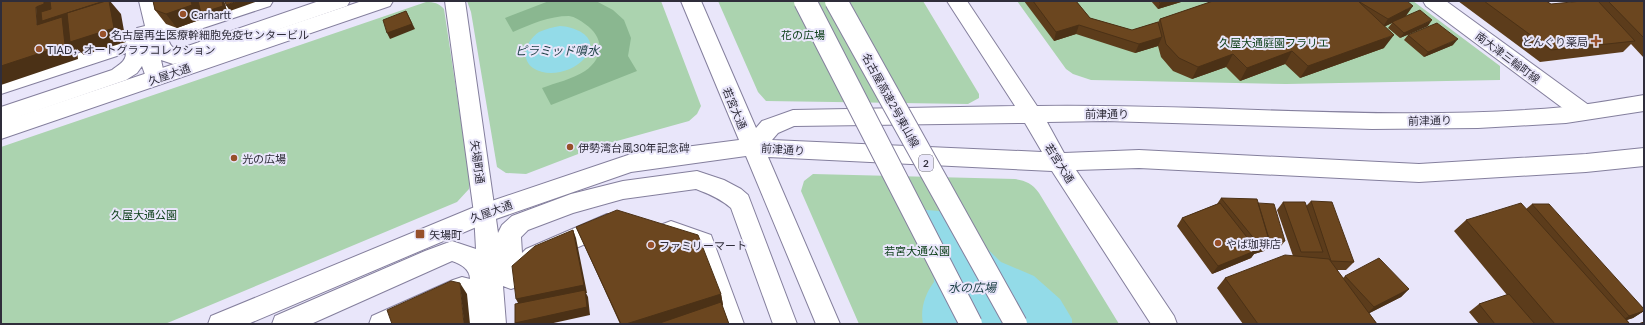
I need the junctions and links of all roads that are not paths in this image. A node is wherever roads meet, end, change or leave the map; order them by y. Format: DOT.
graph roads {
  1 [pos="136,1"];
  2 [pos="149,1"];
  3 [pos="158,1"];
  4 [pos="263,1"];
  5 [pos="340,1"];
  6 [pos="383,1"];
  7 [pos="455,1"];
  8 [pos="691,1"];
  9 [pos="805,1"];
  10 [pos="836,1"];
  11 [pos="957,1"];
  12 [pos="1433,1"];
  13 [pos="155,78"];
  14 [pos="1,86"];
  15 [pos="1644,103"];
  16 [pos="1583,112"];
  17 [pos="1,115"];
  18 [pos="1032,115"];
  19 [pos="1,130"];
  20 [pos="752,147"];
  21 [pos="1643,158"];
  22 [pos="1058,162"];
  23 [pos="485,213"];
  24 [pos="626,216"];
  25 [pos="654,225"];
  26 [pos="220,324"];
  27 [pos="284,324"];
  28 [pos="381,324"];
  29 [pos="475,324"];
  30 [pos="485,324"];
  31 [pos="494,324"];
  32 [pos="732,324"];
  33 [pos="785,324"];
  34 [pos="828,324"];
  35 [pos="970,324"];
  36 [pos="1016,324"];
  37 [pos="1165,324"];
  1 -- 13 [label="main road"];
  2 -- 5 [label="main road"];
  3 -- 4 [label="main road"];
  6 -- 13 [label="main road, 久屋大通"];
  7 -- 23 [label="main road, 矢場町通"];
  8 -- 20 [label="main road, 若宮大通"];
  9 -- 35 [label="main road, bridge"];
  10 -- 36 [label="main road, 名古屋高速2号東山線 / 2, bridge"];
  11 -- 18 [label="main road, 若宮大通"];
  12 -- 16 [label="main road, 南大津三輪町線"];
  13 -- 19 [label="main road, 久屋大通"];
  14 -- 17 [label="main road"];
  15 -- 16 [label="main road, 前津通り"];
  16 -- 18 [label="main road, 前津通り"];
  18 -- 20 [label="main road, 前津通り"];
  18 -- 22 [label="main road, 若宮大通"];
  20 -- 22 [label="main road, 前津通り"];
  20 -- 23 [label="main road, 久屋大通"];
  20 -- 34 [label="main road, 若宮大通"];
  21 -- 22 [label="main road, 前津通り"];
  22 -- 37 [label="main road, 若宮大通"];
  23 -- 26 [label="main road, 久屋大通"];
  23 -- 31 [label="main road, 矢場町通"];
  24 -- 33 [label="main road"];
  25 -- 32 [label="main road"];
  27 -- 30 [label="main road"];
  28 -- 29 [label="main road"];
}
